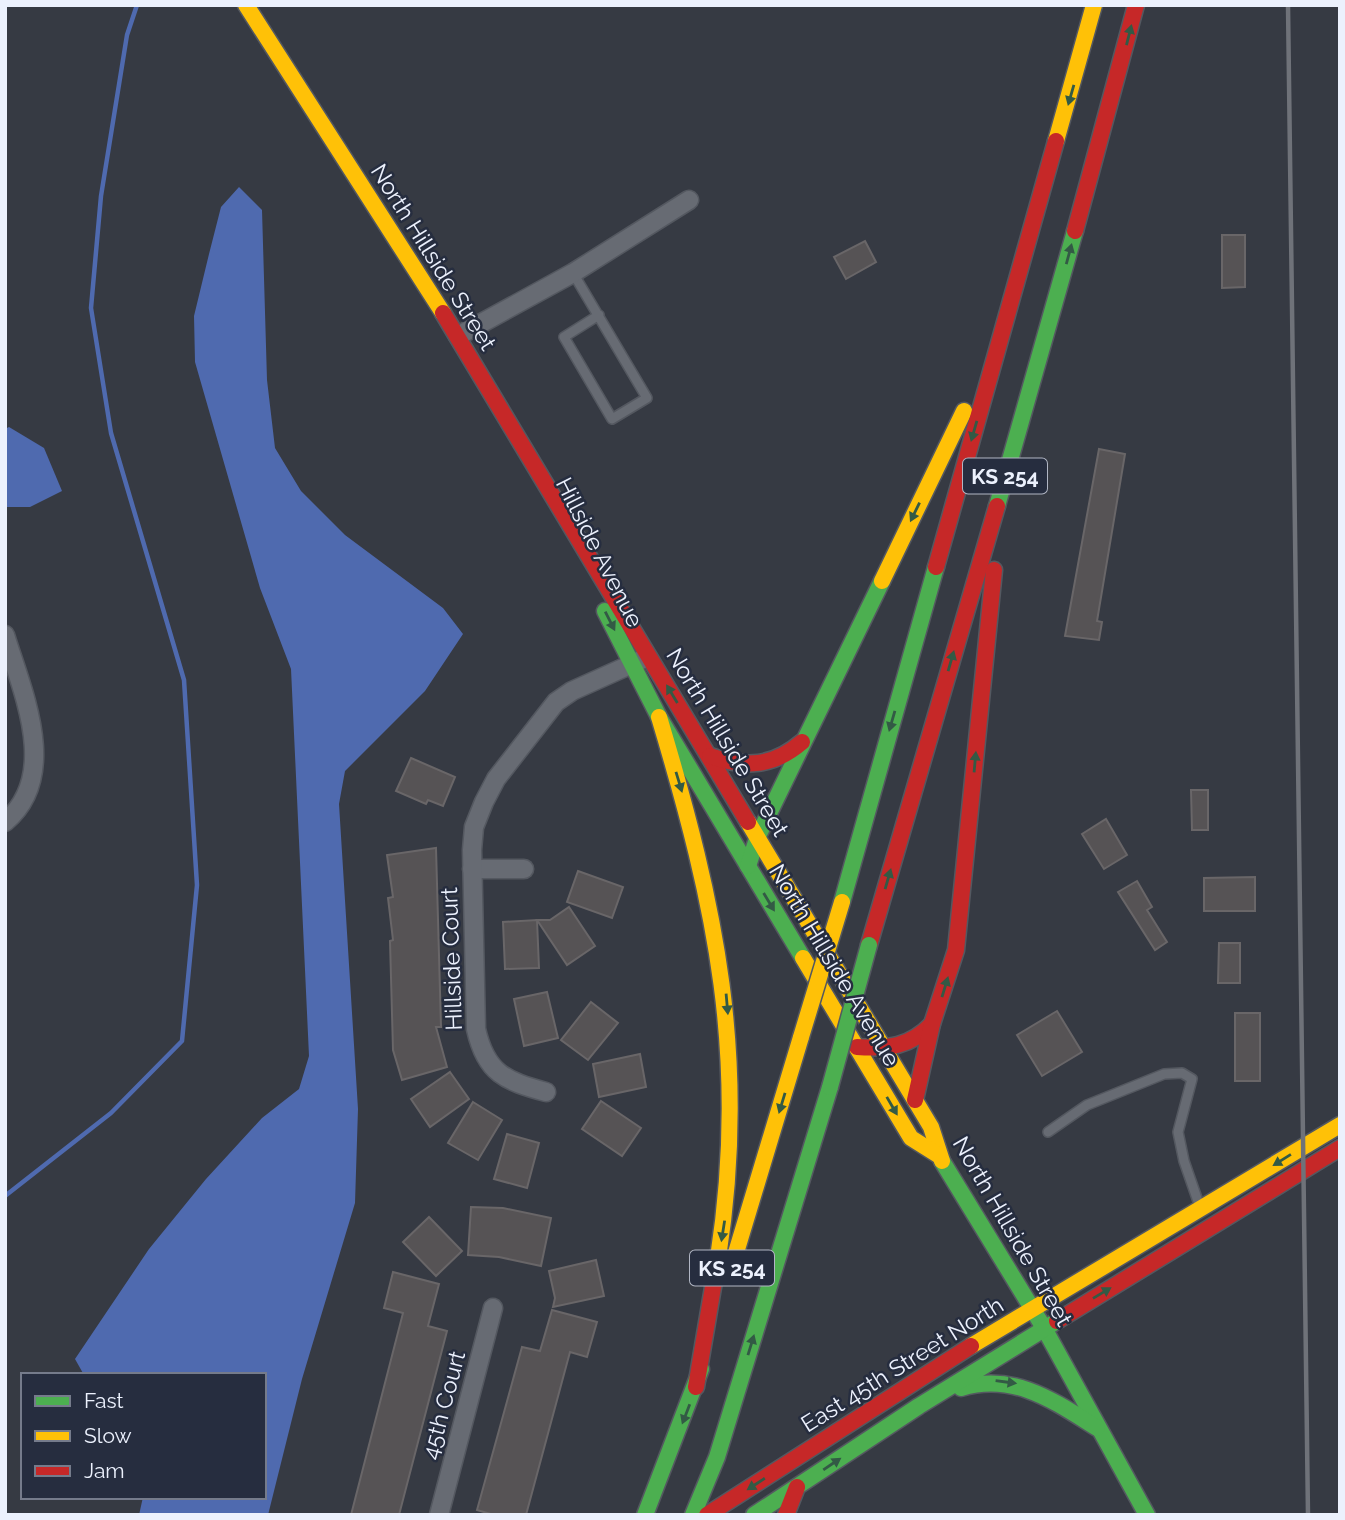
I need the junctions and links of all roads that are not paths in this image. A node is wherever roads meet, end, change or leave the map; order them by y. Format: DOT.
graph roads {
  1 [pos="246,5"];
  2 [pos="1094,5"];
  3 [pos="1136,5"];
  4 [pos="690,200"];
  5 [pos="1021,270"];
  6 [pos="573,273"];
  7 [pos="1059,293"];
  8 [pos="599,315"];
  9 [pos="458,336"];
  10 [pos="500,408"];
  11 [pos="5,635"];
  12 [pos="649,656"];
  13 [pos="632,664"];
  14 [pos="659,717"];
  15 [pos="803,741"];
  16 [pos="710,756"];
  17 [pos="5,821"];
  18 [pos="758,836"];
  19 [pos="748,866"];
  20 [pos="472,869"];
  21 [pos="524,869"];
  22 [pos="932,1024"];
  23 [pos="857,1047"];
  24 [pos="884,1048"];
  25 [pos="546,1092"];
  26 [pos="915,1100"];
  27 [pos="1340,1125"];
  28 [pos="1048,1132"];
  29 [pos="1340,1148"];
  30 [pos="938,1156"];
  31 [pos="1201,1211"];
  32 [pos="494,1308"];
  33 [pos="1033,1310"];
  34 [pos="1044,1328"];
  35 [pos="696,1387"];
  36 [pos="919,1406"];
  37 [pos="1100,1430"];
  38 [pos="797,1487"];
  39 [pos="710,1514"];
  40 [pos="439,1515"];
  41 [pos="645,1515"];
  42 [pos="693,1515"];
  43 [pos="754,1515"];
  44 [pos="786,1515"];
  45 [pos="1147,1515"];
  1 -- 9 [label="main road, North Hillside Street"];
  2 -- 5 [label="main road, KS 254, one-way"];
  7 -- 3 [label="main road, KS 254, one-way"];
  4 -- 6 [label="street"];
  5 -- 15 [label="main road, one-way"];
  5 -- 35 [label="main road, KS 254, one-way, bridge"];
  6 -- 8 [label="lane"];
  6 -- 9 [label="street"];
  22 -- 7 [label="main road, one-way"];
  42 -- 7 [label="main road, KS 254, one-way, bridge"];
  8 -- 8 [label="lane"];
  9 -- 10 [label="main road, North Hillside Street"];
  10 -- 12 [label="main road, North Hillside Street"];
  10 -- 13 [label="main road, Hillside Avenue, one-way"];
  11 -- 17 [label="street"];
  12 -- 13 [label="street, Hillside Court"];
  16 -- 12 [label="main road, North Hillside Street, one-way"];
  13 -- 14 [label="main road, Hillside Avenue"];
  13 -- 20 [label="street, Hillside Court"];
  14 -- 19 [label="main road, North Hillside Avenue"];
  14 -- 35 [label="main road, one-way"];
  15 -- 16 [label="main road"];
  15 -- 18 [label="main road"];
  16 -- 18 [label="main road, North Hillside Street"];
  18 -- 19 [label="main road"];
  18 -- 24 [label="main road, North Hillside Street"];
  19 -- 23 [label="main road, North Hillside Avenue, one-way"];
  20 -- 21 [label="street, Hillside Court"];
  20 -- 25 [label="street, Hillside Court"];
  22 -- 24 [label="main road"];
  22 -- 26 [label="main road"];
  23 -- 24 [label="main road"];
  23 -- 30 [label="main road, North Hillside Avenue, one-way"];
  24 -- 26 [label="main road, North Hillside Street"];
  26 -- 30 [label="main road, North Hillside Street"];
  27 -- 31 [label="main road, East 45th Street North, one-way"];
  28 -- 31 [label="lane"];
  34 -- 29 [label="main road, East 45th Street North, one-way"];
  30 -- 33 [label="main road, North Hillside Street"];
  31 -- 33 [label="main road, East 45th Street North"];
  32 -- 40 [label="street, 45th Court"];
  33 -- 34 [label="main road, North Hillside Street"];
  33 -- 39 [label="main road, East 45th Street North, one-way"];
  34 -- 36 [label="main road, East 45th Street North"];
  34 -- 37 [label="main road, North Hillside Street"];
  35 -- 41 [label="main road, KS 254, one-way"];
  36 -- 37 [label="main road, one-way"];
  38 -- 36 [label="main road, East 45th Street North, one-way"];
  37 -- 45 [label="main road, North Hillside Street"];
  38 -- 43 [label="main road, East 45th Street North"];
  38 -- 44 [label="main road"];
}
